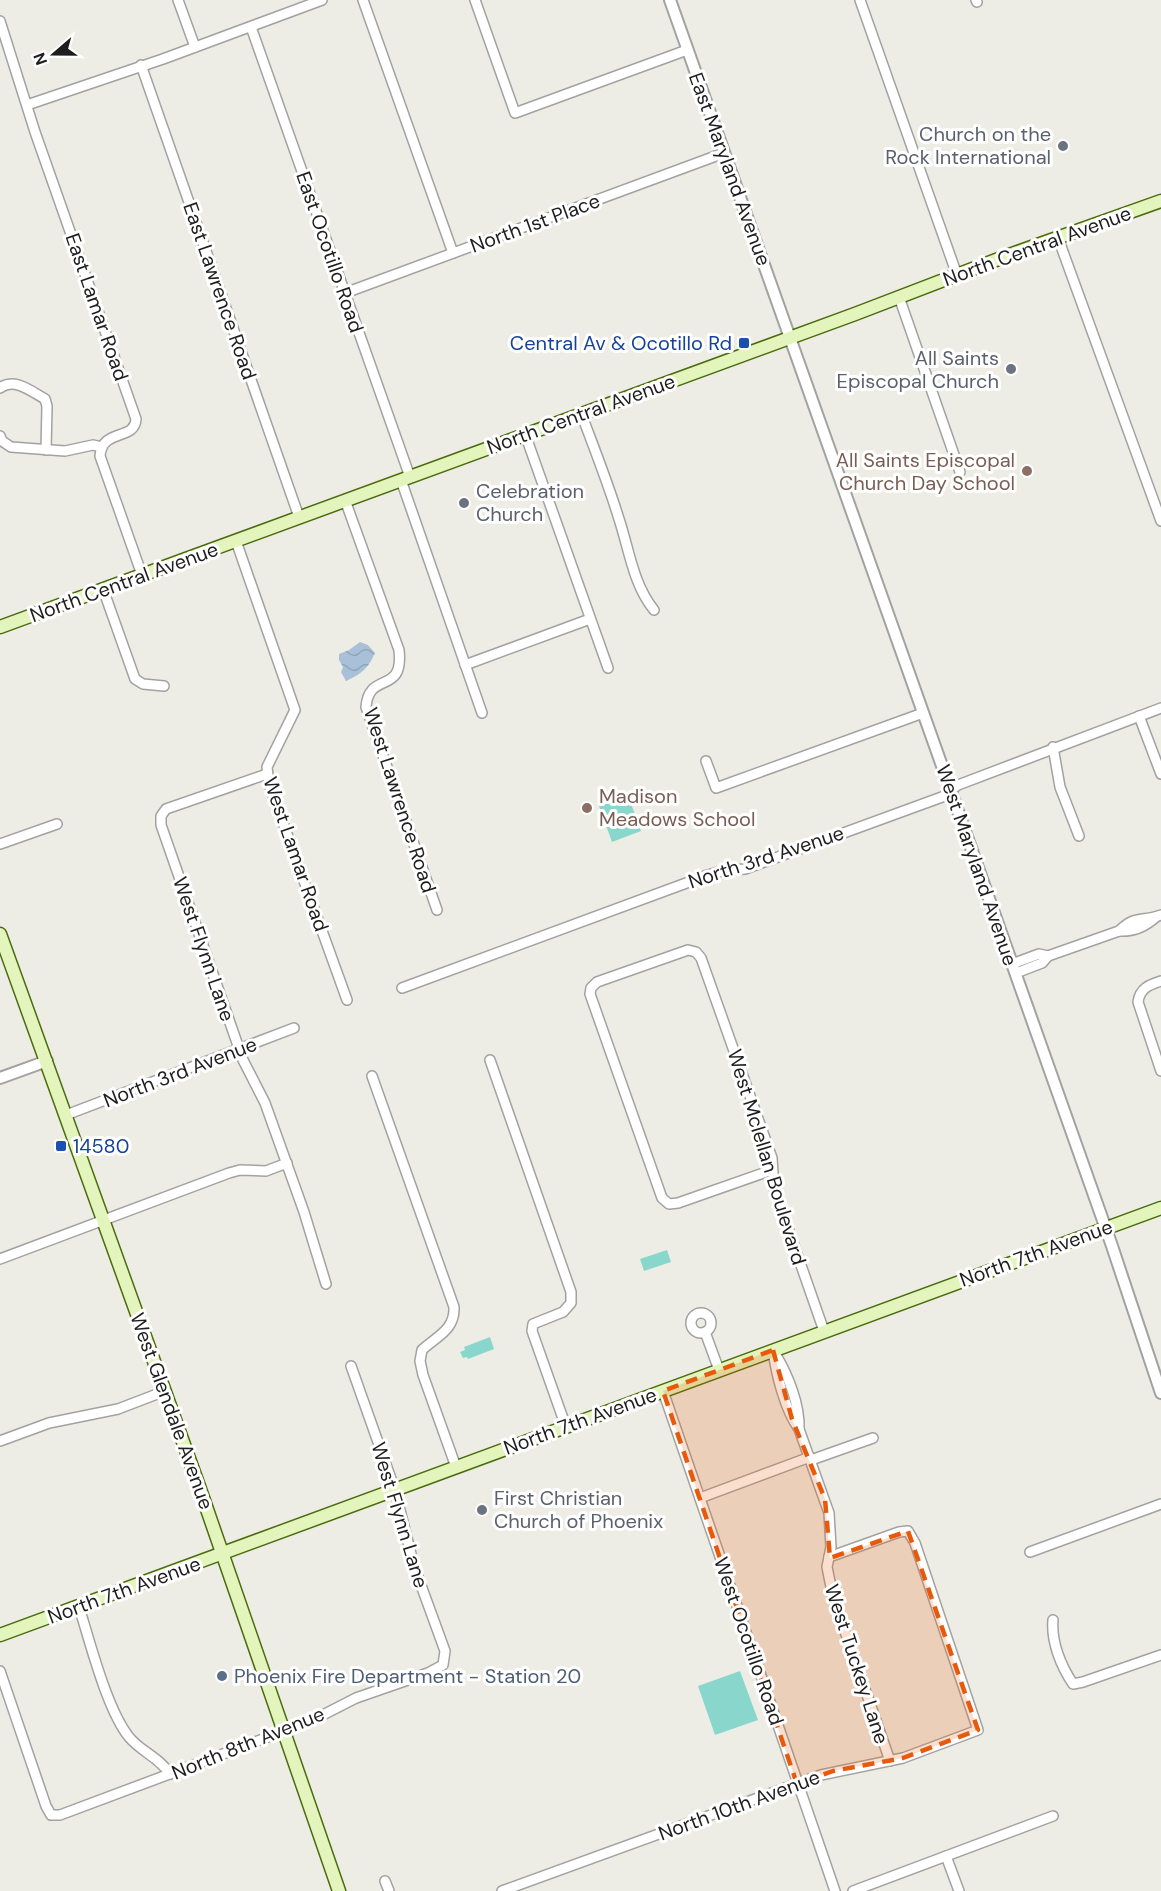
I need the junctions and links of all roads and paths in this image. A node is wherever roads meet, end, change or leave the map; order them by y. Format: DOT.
graph roads {
  1 [pos="178,0"];
  2 [pos="322,0"];
  3 [pos="363,0"];
  4 [pos="475,0"];
  5 [pos="670,0"];
  6 [pos="860,0"];
  7 [pos="0,21"];
  8 [pos="251,27"];
  9 [pos="195,47"];
  10 [pos="687,50"];
  11 [pos="141,65"];
  12 [pos="27,105"];
  13 [pos="724,153"];
  14 [pos="1161,201"];
  15 [pos="1058,238"];
  16 [pos="453,253"];
  17 [pos="957,275"];
  18 [pos="345,293"];
  19 [pos="899,297"];
  20 [pos="790,338"];
  21 [pos="0,388"];
  22 [pos="581,414"];
  23 [pos="525,434"];
  24 [pos="0,436"];
  25 [pos="102,447"];
  26 [pos="46,450"];
  27 [pos="960,472"];
  28 [pos="405,478"];
  29 [pos="345,500"];
  30 [pos="299,518"];
  31 [pos="1161,521"];
  32 [pos="236,541"];
  33 [pos="142,575"];
  34 [pos="103,589"];
  35 [pos="654,610"];
  36 [pos="590,619"];
  37 [pos="0,627"];
  38 [pos="465,665"];
  39 [pos="608,668"];
  40 [pos="164,686"];
  41 [pos="1161,708"];
  42 [pos="482,713"];
  43 [pos="923,713"];
  44 [pos="1139,716"];
  45 [pos="1053,747"];
  46 [pos="706,761"];
  47 [pos="267,774"];
  48 [pos="1161,774"];
  49 [pos="951,790"];
  50 [pos="57,824"];
  51 [pos="1079,836"];
  52 [pos="0,844"];
  53 [pos="437,910"];
  54 [pos="1158,916"];
  55 [pos="0,934"];
  56 [pos="1014,969"];
  57 [pos="1161,981"];
  58 [pos="402,988"];
  59 [pos="347,1000"];
  60 [pos="294,1028"];
  61 [pos="240,1050"];
  62 [pos="490,1060"];
  63 [pos="47,1061"];
  64 [pos="1161,1071"];
  65 [pos="372,1076"];
  66 [pos="0,1078"];
  67 [pos="66,1114"];
  68 [pos="287,1162"];
  69 [pos="772,1170"];
  70 [pos="1161,1208"];
  71 [pos="104,1220"];
  72 [pos="1105,1228"];
  73 [pos="0,1259"];
  74 [pos="326,1284"];
  75 [pos="824,1331"];
  76 [pos="705,1332"];
  77 [pos="773,1350"];
  78 [pos="351,1366"];
  79 [pos="719,1370"];
  80 [pos="1159,1378"];
  81 [pos="165,1391"];
  82 [pos="663,1391"];
  83 [pos="1161,1393"];
  84 [pos="566,1426"];
  85 [pos="873,1438"];
  86 [pos="0,1441"];
  87 [pos="810,1459"];
  88 [pos="456,1467"];
  89 [pos="395,1490"];
  90 [pos="700,1498"];
  91 [pos="1161,1504"];
  92 [pos="1030,1552"];
  93 [pos="223,1553"];
  94 [pos="829,1557"];
  95 [pos="79,1607"];
  96 [pos="1053,1620"];
  97 [pos="0,1635"];
  98 [pos="1161,1655"];
  99 [pos="443,1665"];
  100 [pos="0,1671"];
  101 [pos="285,1731"];
  102 [pos="890,1761"];
  103 [pos="171,1774"];
  104 [pos="797,1784"];
  105 [pos="1053,1816"];
  106 [pos="946,1856"];
  107 [pos="385,1881"];
  108 [pos="339,1891"];
  109 [pos="388,1891"];
  110 [pos="502,1891"];
  111 [pos="835,1891"];
  112 [pos="853,1891"];
  113 [pos="958,1891"];
  1 -- 9 [label="street"];
  2 -- 8 [label="street"];
  3 -- 16 [label="street"];
  4 -- 10 [label="street"];
  5 -- 10 [label="street, East Maryland Avenue"];
  6 -- 17 [label="street"];
  7 -- 12 [label="street, East Lamar Road"];
  8 -- 9 [label="street"];
  8 -- 18 [label="street, East Ocotillo Road"];
  9 -- 11 [label="street"];
  10 -- 13 [label="street, East Maryland Avenue"];
  11 -- 12 [label="street"];
  11 -- 30 [label="street, East Lawrence Road"];
  12 -- 25 [label="street, East Lamar Road"];
  13 -- 16 [label="street, North 1st Place"];
  13 -- 20 [label="street, East Maryland Avenue"];
  14 -- 15 [label="main road, North Central Avenue"];
  15 -- 17 [label="main road, North Central Avenue"];
  15 -- 31 [label="street"];
  16 -- 18 [label="street, North 1st Place"];
  17 -- 19 [label="main road, North Central Avenue"];
  18 -- 28 [label="street, East Ocotillo Road"];
  19 -- 20 [label="main road, North Central Avenue"];
  19 -- 27 [label="street"];
  20 -- 22 [label="main road, North Central Avenue"];
  20 -- 43 [label="street, West Maryland Avenue"];
  21 -- 26 [label="street"];
  22 -- 23 [label="main road, North Central Avenue"];
  22 -- 35 [label="street"];
  23 -- 28 [label="main road, North Central Avenue"];
  23 -- 36 [label="street"];
  24 -- 26 [label="street"];
  25 -- 26 [label="street"];
  25 -- 33 [label="street"];
  28 -- 29 [label="main road, North Central Avenue"];
  28 -- 38 [label="street"];
  29 -- 30 [label="main road, North Central Avenue"];
  29 -- 53 [label="street, West Lawrence Road"];
  30 -- 32 [label="main road, North Central Avenue"];
  32 -- 33 [label="main road, North Central Avenue"];
  32 -- 47 [label="street, West Lamar Road"];
  33 -- 34 [label="main road, North Central Avenue"];
  34 -- 37 [label="main road, North Central Avenue"];
  34 -- 40 [label="street"];
  36 -- 38 [label="street"];
  36 -- 39 [label="street"];
  38 -- 42 [label="street"];
  41 -- 44 [label="street, North 3rd Avenue"];
  43 -- 46 [label="street"];
  43 -- 49 [label="street, West Maryland Avenue"];
  44 -- 45 [label="street, North 3rd Avenue"];
  44 -- 48 [label="street"];
  45 -- 49 [label="street, North 3rd Avenue"];
  45 -- 51 [label="street"];
  47 -- 59 [label="street, West Lamar Road"];
  47 -- 61 [label="street, West Flynn Lane"];
  49 -- 56 [label="street, West Maryland Avenue"];
  49 -- 58 [label="street, North 3rd Avenue"];
  50 -- 52 [label="street"];
  54 -- 56 [label="street"];
  55 -- 63 [label="main road, West Glendale Avenue"];
  56 -- 72 [label="street, West Maryland Avenue"];
  57 -- 64 [label="street"];
  60 -- 61 [label="street, North 3rd Avenue"];
  61 -- 67 [label="street, North 3rd Avenue"];
  61 -- 68 [label="street, West Flynn Lane"];
  62 -- 84 [label="street"];
  63 -- 66 [label="street"];
  63 -- 67 [label="main road, West Glendale Avenue"];
  65 -- 88 [label="street"];
  67 -- 71 [label="main road, West Glendale Avenue"];
  68 -- 71 [label="street"];
  68 -- 74 [label="street, West Flynn Lane"];
  69 -- 69 [label="street, West Mclellan Boulevard"];
  69 -- 75 [label="street, West Mclellan Boulevard"];
  70 -- 72 [label="main road, North 7th Avenue"];
  71 -- 73 [label="street"];
  71 -- 81 [label="main road, West Glendale Avenue"];
  72 -- 75 [label="main road, North 7th Avenue"];
  72 -- 80 [label="street, West Maryland Avenue"];
  75 -- 77 [label="main road, North 7th Avenue"];
  76 -- 79 [label="street"];
  77 -- 79 [label="main road, North 7th Avenue"];
  77 -- 87 [label="street, West Tuckey Lane"];
  78 -- 89 [label="street, West Flynn Lane"];
  79 -- 82 [label="main road, North 7th Avenue"];
  80 -- 83 [label="street, West Maryland Avenue"];
  81 -- 86 [label="street"];
  81 -- 93 [label="main road, West Glendale Avenue"];
  82 -- 84 [label="main road, North 7th Avenue"];
  82 -- 90 [label="street, West Ocotillo Road"];
  84 -- 88 [label="main road, North 7th Avenue"];
  85 -- 87 [label="street"];
  87 -- 90 [label="street"];
  87 -- 94 [label="street, West Tuckey Lane"];
  88 -- 89 [label="main road, North 7th Avenue"];
  89 -- 93 [label="main road, North 7th Avenue"];
  89 -- 99 [label="street, West Flynn Lane"];
  90 -- 104 [label="street, West Ocotillo Road"];
  91 -- 92 [label="street"];
  93 -- 95 [label="main road, North 7th Avenue"];
  93 -- 101 [label="main road, West Glendale Avenue"];
  94 -- 102 [label="street, West Tuckey Lane"];
  94 -- 102 [label="street, North 10th Avenue"];
  95 -- 97 [label="main road, North 7th Avenue"];
  95 -- 103 [label="street"];
  96 -- 98 [label="street"];
  99 -- 101 [label="street, North 8th Avenue"];
  100 -- 103 [label="street, North 8th Avenue"];
  101 -- 103 [label="street, North 8th Avenue"];
  101 -- 108 [label="main road, West Glendale Avenue"];
  102 -- 104 [label="street, North 10th Avenue"];
  104 -- 110 [label="street, North 10th Avenue"];
  104 -- 111 [label="street, West Ocotillo Road"];
  105 -- 106 [label="street"];
  106 -- 112 [label="street"];
  106 -- 113 [label="street"];
  107 -- 109 [label="street"];
}
